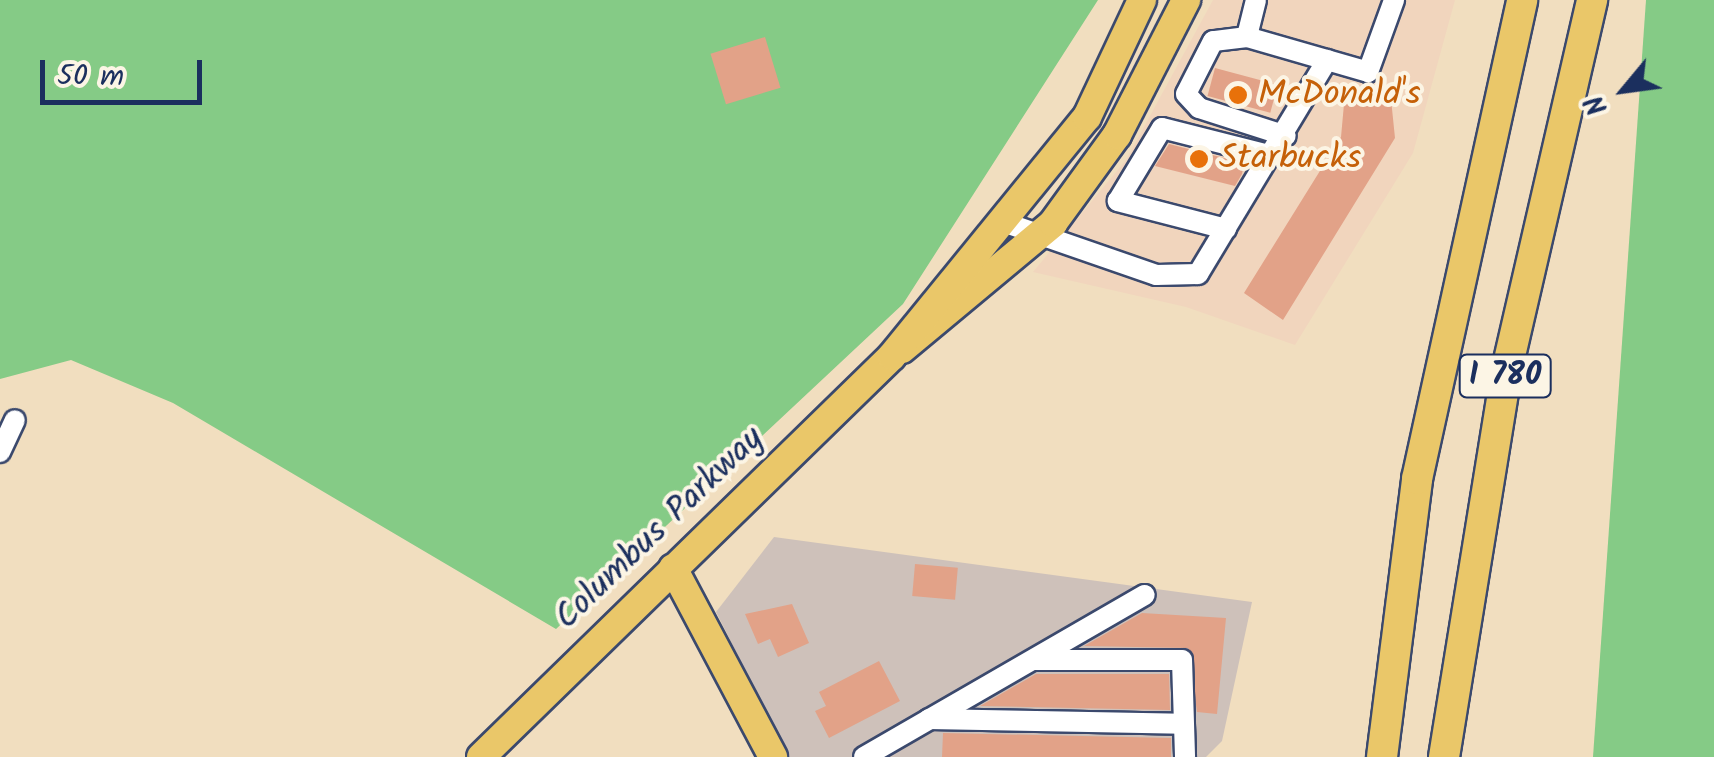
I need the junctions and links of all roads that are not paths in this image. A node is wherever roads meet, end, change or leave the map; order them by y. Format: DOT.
graph roads {
  1 [pos="1142,0"];
  2 [pos="1186,0"];
  3 [pos="1256,0"];
  4 [pos="1394,0"];
  5 [pos="1522,0"];
  6 [pos="1592,0"];
  7 [pos="1247,37"];
  8 [pos="1327,60"];
  9 [pos="1286,136"];
  10 [pos="1273,156"];
  11 [pos="1006,223"];
  12 [pos="1226,229"];
  13 [pos="1036,238"];
  14 [pos="892,356"];
  15 [pos="15,420"];
  16 [pos="0,452"];
  17 [pos="673,568"];
  18 [pos="1145,594"];
  19 [pos="1030,660"];
  20 [pos="926,720"];
  21 [pos="1182,724"];
  22 [pos="481,757"];
  23 [pos="773,757"];
  24 [pos="864,757"];
  25 [pos="1186,757"];
  26 [pos="1382,757"];
  27 [pos="1444,757"];
  1 -- 11 [label="main road, Columbus Parkway"];
  2 -- 13 [label="main road, Columbus Parkway"];
  3 -- 7 [label="street"];
  4 -- 8 [label="street"];
  5 -- 26 [label="highway, I 780"];
  6 -- 27 [label="highway, I 780"];
  7 -- 8 [label="street"];
  7 -- 9 [label="street"];
  8 -- 9 [label="street"];
  9 -- 10 [label="street"];
  10 -- 12 [label="street"];
  10 -- 12 [label="street"];
  11 -- 13 [label="street"];
  11 -- 14 [label="main road, Columbus Parkway"];
  12 -- 13 [label="street"];
  13 -- 14 [label="main road, Columbus Parkway"];
  14 -- 17 [label="main road, Columbus Parkway"];
  15 -- 16 [label="street"];
  17 -- 22 [label="main road, Columbus Parkway"];
  17 -- 23 [label="main road"];
  18 -- 19 [label="street"];
  19 -- 20 [label="street"];
  19 -- 21 [label="street"];
  20 -- 21 [label="street"];
  20 -- 24 [label="street"];
  21 -- 25 [label="street"];
}
